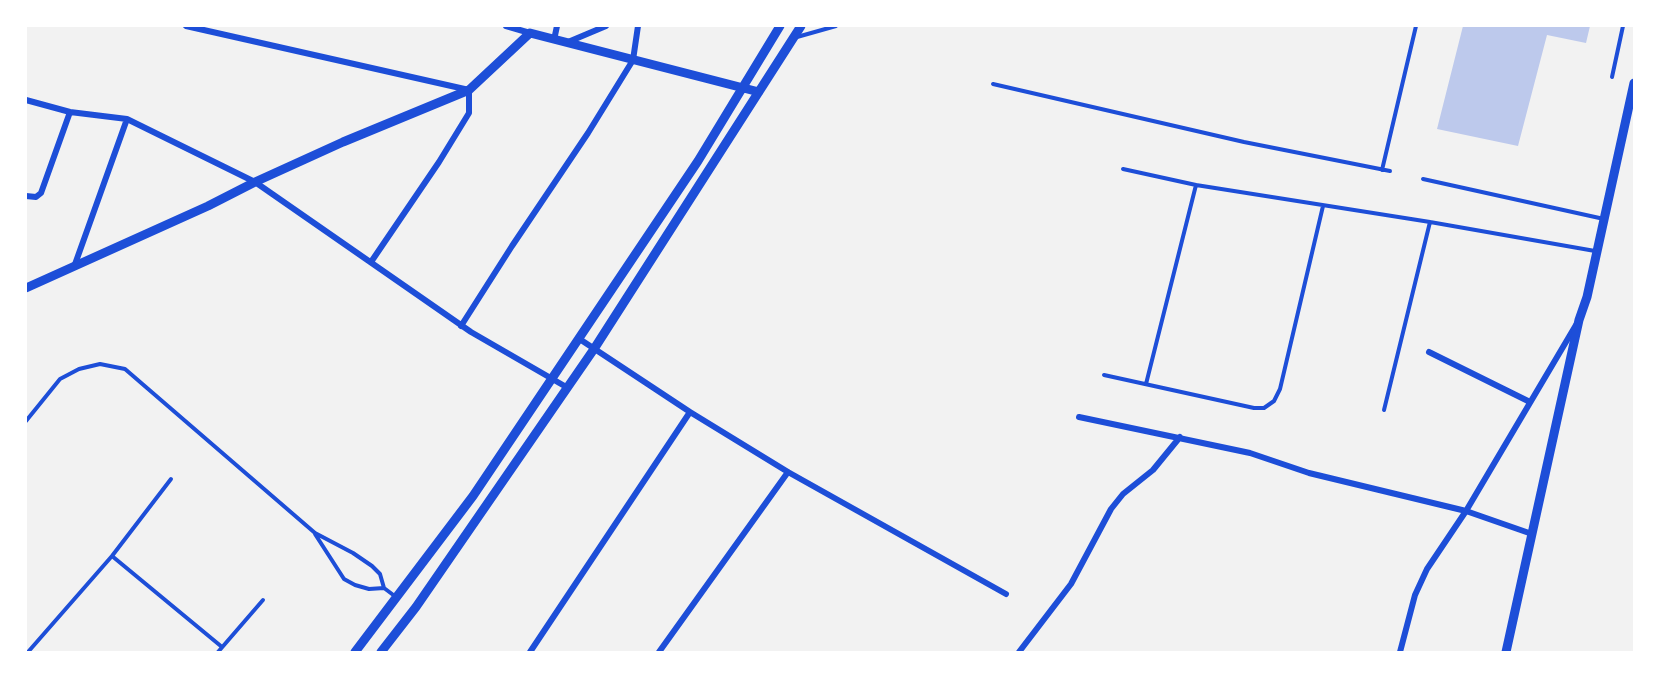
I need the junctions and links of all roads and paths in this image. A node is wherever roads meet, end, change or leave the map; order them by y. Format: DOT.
graph roads {
  1 [pos="186,26"];
  2 [pos="506,26"];
  3 [pos="557,26"];
  4 [pos="606,26"];
  5 [pos="638,26"];
  6 [pos="780,26"];
  7 [pos="801,26"];
  8 [pos="836,26"];
  9 [pos="1416,26"];
  10 [pos="1623,26"];
  11 [pos="520,28"];
  12 [pos="531,33"];
  13 [pos="793,38"];
  14 [pos="554,40"];
  15 [pos="567,42"];
  16 [pos="633,60"];
  17 [pos="1611,77"];
  18 [pos="1635,83"];
  19 [pos="993,84"];
  20 [pos="743,88"];
  21 [pos="469,90"];
  22 [pos="759,92"];
  23 [pos="26,100"];
  24 [pos="70,112"];
  25 [pos="127,119"];
  26 [pos="1123,169"];
  27 [pos="1382,170"];
  28 [pos="1390,171"];
  29 [pos="1423,179"];
  30 [pos="255,182"];
  31 [pos="1196,185"];
  32 [pos="26,196"];
  33 [pos="1323,206"];
  34 [pos="1604,219"];
  35 [pos="1430,222"];
  36 [pos="1596,252"];
  37 [pos="371,262"];
  38 [pos="74,267"];
  39 [pos="26,288"];
  40 [pos="1579,320"];
  41 [pos="461,326"];
  42 [pos="578,338"];
  43 [pos="594,349"];
  44 [pos="1429,352"];
  45 [pos="1104,375"];
  46 [pos="551,378"];
  47 [pos="1146,384"];
  48 [pos="568,388"];
  49 [pos="1530,402"];
  50 [pos="1384,410"];
  51 [pos="690,412"];
  52 [pos="1079,417"];
  53 [pos="26,421"];
  54 [pos="1180,437"];
  55 [pos="788,472"];
  56 [pos="171,479"];
  57 [pos="1466,511"];
  58 [pos="315,533"];
  59 [pos="1532,534"];
  60 [pos="112,556"];
  61 [pos="384,588"];
  62 [pos="1006,594"];
  63 [pos="397,597"];
  64 [pos="263,600"];
  65 [pos="222,647"];
  66 [pos="28,652"];
  67 [pos="218,652"];
  68 [pos="355,652"];
  69 [pos="381,652"];
  70 [pos="530,652"];
  71 [pos="659,652"];
  72 [pos="1019,652"];
  73 [pos="1400,652"];
  74 [pos="1506,652"];
  1 -- 21 [label="street"];
  2 -- 11 [label="street"];
  3 -- 14 [label="street"];
  4 -- 15 [label="street"];
  5 -- 16 [label="street"];
  6 -- 20 [label="street"];
  7 -- 13 [label="street"];
  8 -- 13 [label="lane"];
  9 -- 27 [label="lane"];
  10 -- 17 [label="lane"];
  11 -- 12 [label="street"];
  12 -- 14 [label="street"];
  12 -- 21 [label="street"];
  13 -- 22 [label="street"];
  14 -- 15 [label="street"];
  15 -- 16 [label="street"];
  16 -- 20 [label="street"];
  16 -- 41 [label="street"];
  18 -- 34 [label="street"];
  19 -- 27 [label="lane"];
  20 -- 22 [label="street"];
  20 -- 42 [label="street"];
  21 -- 30 [label="street"];
  21 -- 37 [label="street"];
  22 -- 43 [label="street"];
  23 -- 24 [label="street"];
  24 -- 25 [label="street"];
  24 -- 32 [label="street"];
  25 -- 30 [label="street"];
  25 -- 38 [label="street"];
  26 -- 31 [label="lane"];
  27 -- 28 [label="lane"];
  29 -- 34 [label="lane"];
  30 -- 37 [label="street"];
  30 -- 38 [label="street"];
  31 -- 33 [label="lane"];
  31 -- 47 [label="lane"];
  33 -- 35 [label="lane"];
  33 -- 47 [label="lane"];
  34 -- 36 [label="street"];
  35 -- 36 [label="lane"];
  35 -- 50 [label="lane"];
  36 -- 40 [label="street"];
  37 -- 41 [label="street"];
  38 -- 39 [label="street"];
  40 -- 49 [label="street"];
  40 -- 59 [label="street"];
  41 -- 46 [label="street"];
  42 -- 43 [label="street"];
  42 -- 46 [label="street"];
  43 -- 48 [label="street"];
  43 -- 51 [label="street"];
  44 -- 49 [label="street"];
  45 -- 47 [label="lane"];
  46 -- 48 [label="street"];
  46 -- 63 [label="street"];
  48 -- 69 [label="street"];
  49 -- 57 [label="street"];
  51 -- 55 [label="street"];
  51 -- 70 [label="street"];
  52 -- 54 [label="street"];
  53 -- 58 [label="lane"];
  54 -- 57 [label="street"];
  54 -- 72 [label="street"];
  55 -- 62 [label="street"];
  55 -- 71 [label="street"];
  56 -- 60 [label="lane"];
  57 -- 59 [label="street"];
  57 -- 73 [label="street"];
  58 -- 61 [label="lane"];
  58 -- 61 [label="lane"];
  59 -- 74 [label="street"];
  60 -- 65 [label="lane"];
  60 -- 66 [label="lane"];
  61 -- 63 [label="lane"];
  63 -- 68 [label="street"];
  64 -- 65 [label="lane"];
  65 -- 67 [label="lane"];
}
